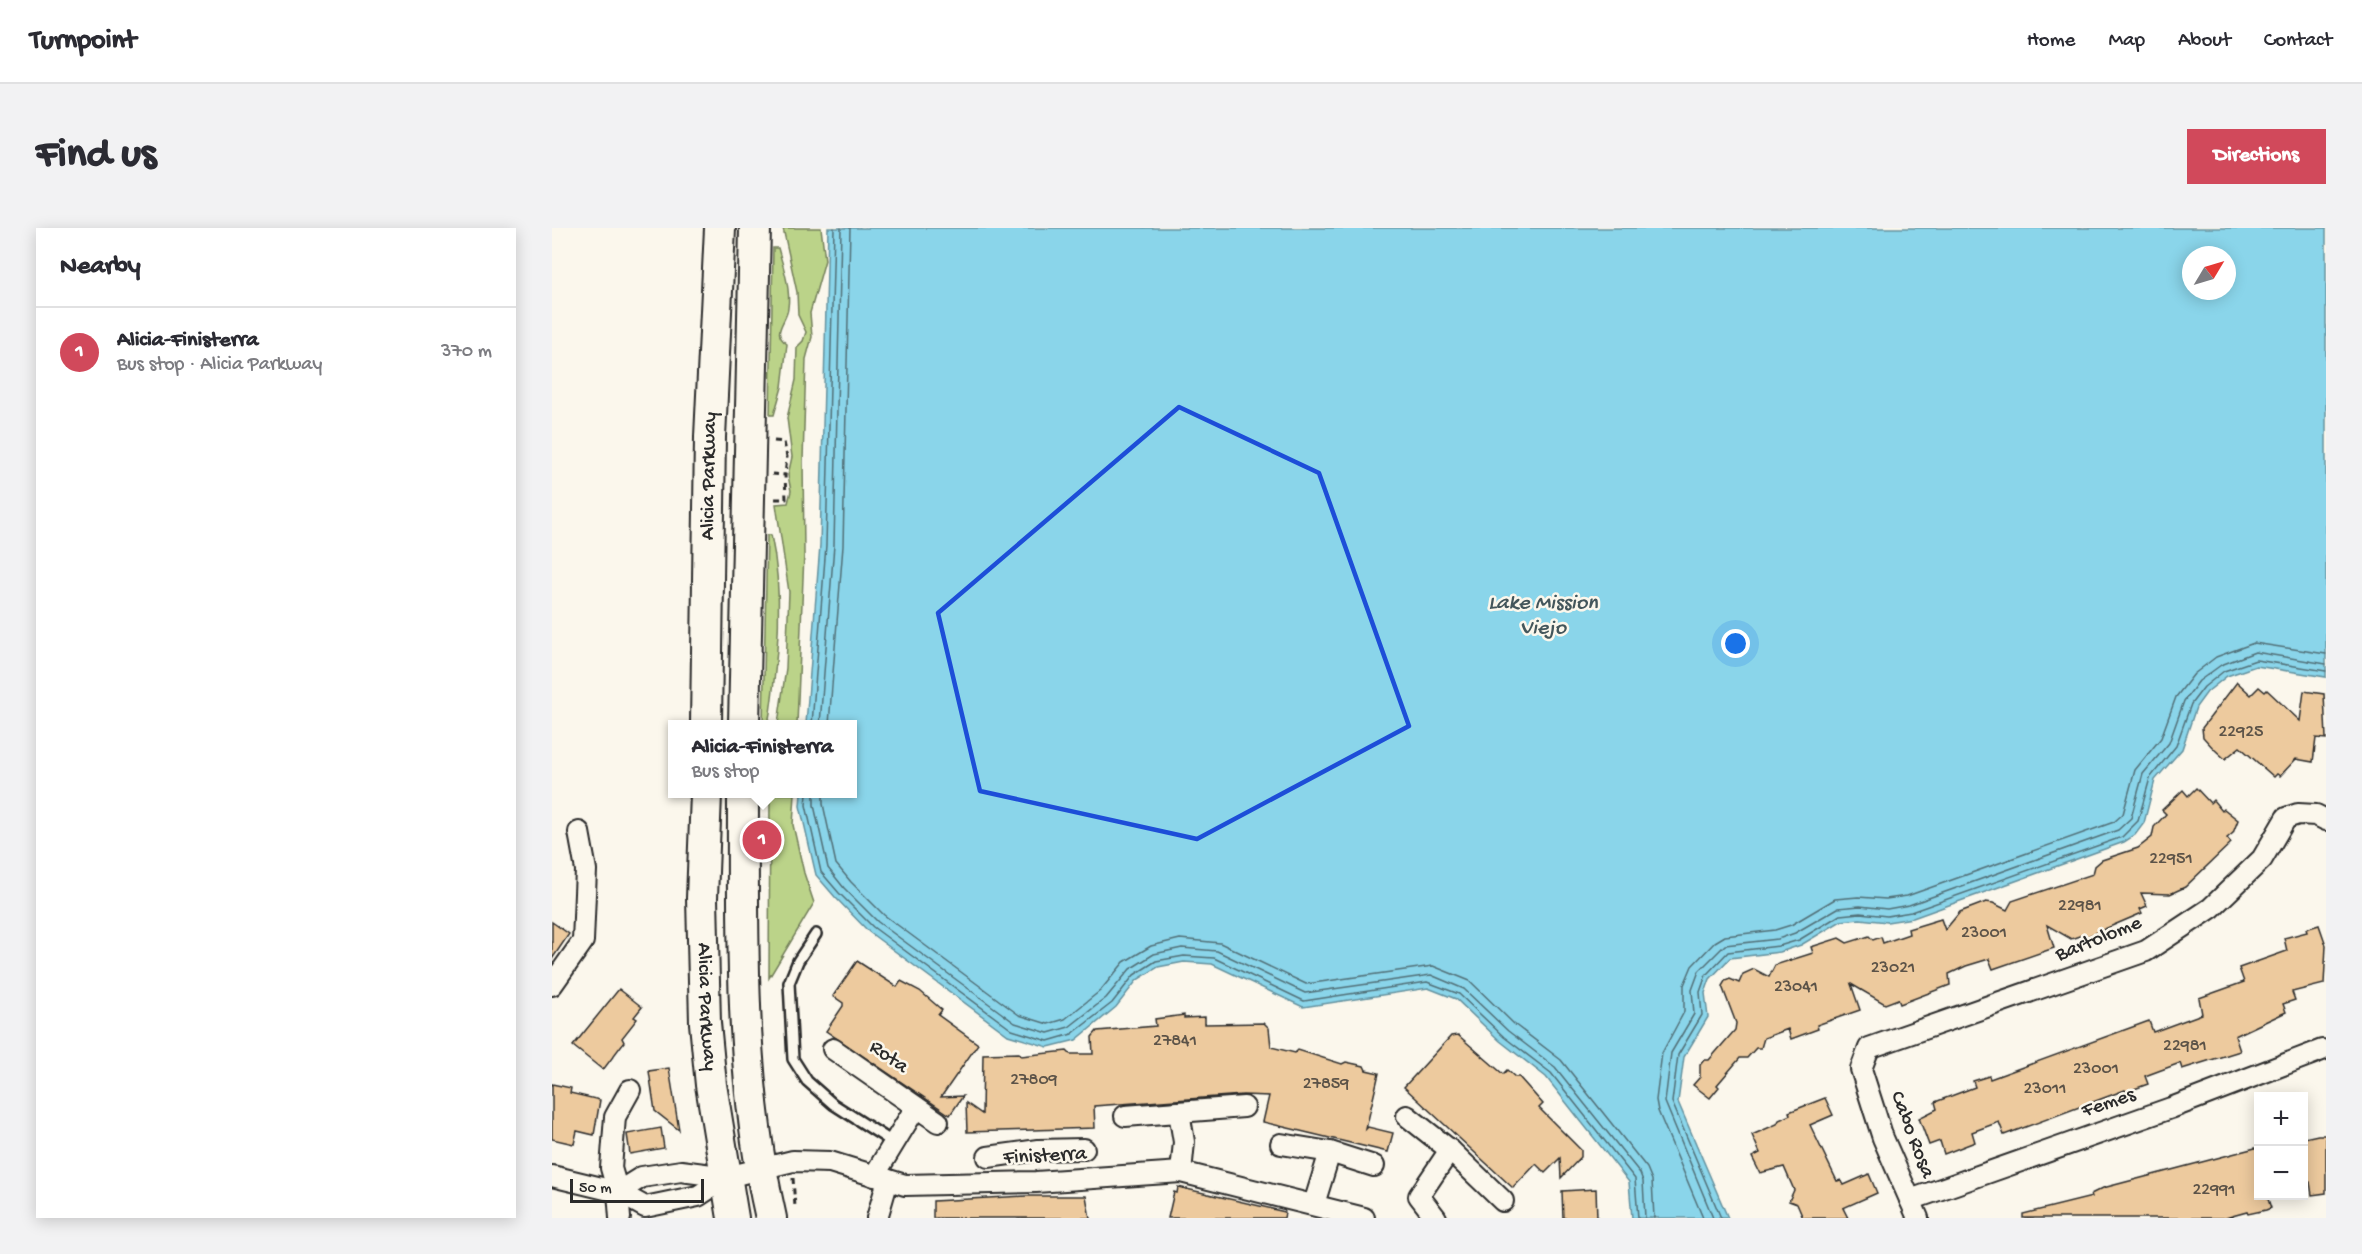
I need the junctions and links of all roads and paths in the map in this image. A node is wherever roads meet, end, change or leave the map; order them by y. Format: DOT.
graph roads {
  1 [pos="720,228"];
  2 [pos="755,228"];
  3 [pos="773,441"];
  4 [pos="772,474"];
  5 [pos="785,475"];
  6 [pos="771,499"];
  7 [pos="706,720"];
  8 [pos="744,720"];
  9 [pos="706,798"];
  10 [pos="743,798"];
  11 [pos="2326,820"];
  12 [pos="579,832"];
  13 [pos="816,934"];
  14 [pos="552,985"];
  15 [pos="833,1049"];
  16 [pos="2322,1050"];
  17 [pos="1861,1070"];
  18 [pos="630,1090"];
  19 [pos="916,1107"];
  20 [pos="1244,1107"];
  21 [pos="1179,1112"];
  22 [pos="1125,1116"];
  23 [pos="1407,1116"];
  24 [pos="939,1122"];
  25 [pos="894,1143"];
  26 [pos="1281,1144"];
  27 [pos="1084,1149"];
  28 [pos="1038,1150"];
  29 [pos="1450,1150"];
  30 [pos="1330,1152"];
  31 [pos="988,1157"];
  32 [pos="792,1161"];
  33 [pos="1374,1166"];
  34 [pos="760,1171"];
  35 [pos="1181,1172"];
  36 [pos="552,1176"];
  37 [pos="727,1177"];
  38 [pos="881,1178"];
  39 [pos="1036,1182"];
  40 [pos="618,1192"];
  41 [pos="1910,1200"];
  42 [pos="1503,1201"];
  43 [pos="1314,1204"];
  44 [pos="620,1218"];
  45 [pos="733,1218"];
  46 [pos="771,1218"];
  47 [pos="795,1218"];
  48 [pos="877,1218"];
  49 [pos="1364,1218"];
  50 [pos="1436,1218"];
  51 [pos="1918,1218"];
  1 -- 7 [label="main road, Alicia Parkway"];
  2 -- 8 [label="main road, Alicia Parkway"];
  3 -- 5 [label="path"];
  4 -- 5 [label="path"];
  5 -- 6 [label="path"];
  9 -- 37 [label="main road, Alicia Parkway"];
  10 -- 34 [label="main road, Alicia Parkway"];
  11 -- 17 [label="street, Bartolome"];
  12 -- 14 [label="street"];
  13 -- 25 [label="lane"];
  15 -- 19 [label="street, Rota"];
  16 -- 41 [label="street, Femes"];
  17 -- 41 [label="street, Cabo Rosa"];
  18 -- 40 [label="street"];
  19 -- 24 [label="street, Rota"];
  19 -- 25 [label="street"];
  20 -- 21 [label="street"];
  21 -- 22 [label="street"];
  21 -- 35 [label="street"];
  23 -- 29 [label="street"];
  25 -- 38 [label="street"];
  26 -- 30 [label="street"];
  27 -- 28 [label="street"];
  28 -- 31 [label="street"];
  28 -- 39 [label="street"];
  29 -- 42 [label="street"];
  29 -- 50 [label="street"];
  30 -- 33 [label="street"];
  30 -- 43 [label="street"];
  32 -- 34 [label="street, Finisterra"];
  32 -- 38 [label="street, Finisterra"];
  32 -- 47 [label="path"];
  34 -- 37 [label="street, Finisterra"];
  34 -- 46 [label="main road, Alicia Parkway"];
  35 -- 39 [label="street, Finisterra"];
  35 -- 43 [label="street, Finisterra"];
  36 -- 40 [label="street"];
  37 -- 40 [label="street"];
  37 -- 40 [label="street"];
  37 -- 45 [label="main road, Alicia Parkway"];
  38 -- 39 [label="street, Finisterra"];
  38 -- 48 [label="street"];
  40 -- 44 [label="street"];
  41 -- 51 [label="street, Cabo Rosa"];
  43 -- 49 [label="street, Finisterra"];
}
